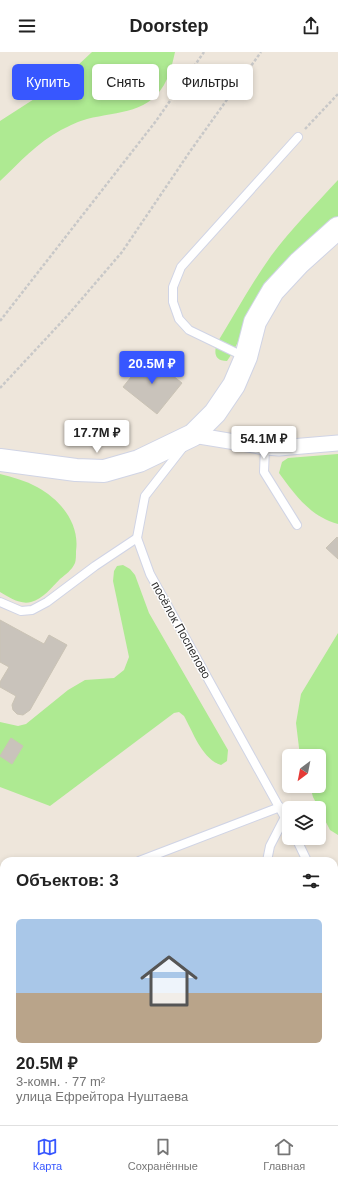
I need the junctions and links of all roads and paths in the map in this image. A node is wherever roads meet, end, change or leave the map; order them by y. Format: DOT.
graph roads {
  1 [pos="204,52"];
  2 [pos="261,52"];
  3 [pos="338,94"];
  4 [pos="298,137"];
  5 [pos="338,228"];
  6 [pos="0,321"];
  7 [pos="246,358"];
  8 [pos="0,388"];
  9 [pos="193,435"];
  10 [pos="338,443"];
  11 [pos="265,447"];
  12 [pos="0,460"];
  13 [pos="297,525"];
  14 [pos="137,538"];
  15 [pos="0,602"];
  16 [pos="280,807"];
  17 [pos="282,811"];
  18 [pos="282,823"];
  19 [pos="299,845"];
  20 [pos="149,857"];
  21 [pos="268,857"];
  22 [pos="305,857"];
  1 -- 6 [label="path"];
  2 -- 8 [label="path"];
  3 -- 4 [label="path"];
  4 -- 7 [label="lane"];
  5 -- 7 [label="main road"];
  7 -- 9 [label="main road"];
  9 -- 11 [label="street"];
  9 -- 12 [label="main road"];
  9 -- 14 [label="lane, посёлок Поспелово"];
  10 -- 11 [label="street"];
  11 -- 13 [label="lane"];
  14 -- 15 [label="lane"];
  14 -- 16 [label="lane, посёлок Поспелово"];
  16 -- 17 [label="lane, посёлок Поспелово"];
  16 -- 20 [label="lane"];
  18 -- 21 [label="lane"];
  19 -- 22 [label="lane"];
}
